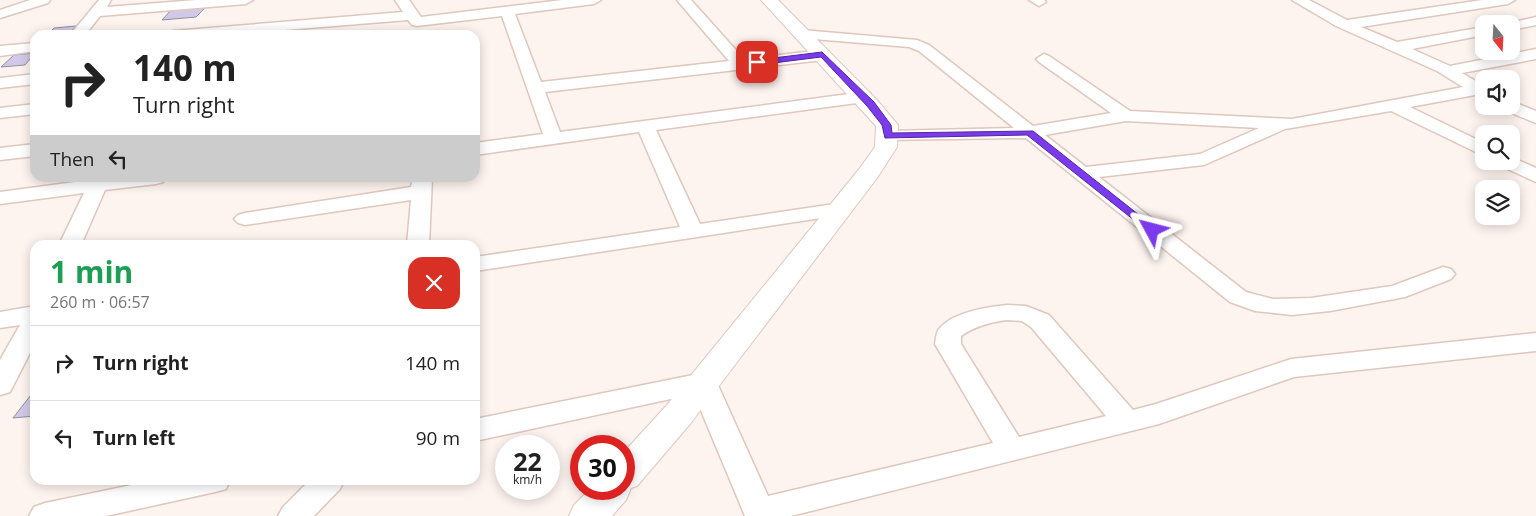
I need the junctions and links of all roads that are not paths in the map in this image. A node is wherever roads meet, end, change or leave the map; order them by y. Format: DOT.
graph roads {
  1 [pos="44,0"];
  2 [pos="105,0"];
  3 [pos="246,0"];
  4 [pos="402,0"];
  5 [pos="594,0"];
  6 [pos="684,0"];
  7 [pos="770,0"];
  8 [pos="1508,0"];
  9 [pos="1325,1"];
  10 [pos="1302,2"];
  11 [pos="498,7"];
  12 [pos="96,12"];
  13 [pos="0,14"];
  14 [pos="1536,21"];
  15 [pos="416,24"];
  16 [pos="1520,24"];
  17 [pos="1345,25"];
  18 [pos="81,30"];
  19 [pos="283,30"];
  20 [pos="1475,33"];
  21 [pos="802,34"];
  22 [pos="1396,47"];
  23 [pos="30,48"];
  24 [pos="0,51"];
  25 [pos="1536,54"];
  26 [pos="822,55"];
  27 [pos="1044,59"];
  28 [pos="740,64"];
  29 [pos="1448,71"];
  30 [pos="30,79"];
  31 [pos="0,82"];
  32 [pos="536,88"];
  33 [pos="1475,89"];
  34 [pos="1475,93"];
  35 [pos="864,98"];
  36 [pos="1392,105"];
  37 [pos="30,110"];
  38 [pos="1520,111"];
  39 [pos="0,113"];
  40 [pos="1126,116"];
  41 [pos="1536,118"];
  42 [pos="1284,124"];
  43 [pos="645,126"];
  44 [pos="1030,133"];
  45 [pos="888,136"];
  46 [pos="553,138"];
  47 [pos="1475,146"];
  48 [pos="480,148"];
  49 [pos="30,151"];
  50 [pos="0,154"];
  51 [pos="1520,168"];
  52 [pos="1081,173"];
  53 [pos="1536,176"];
  54 [pos="93,182"];
  55 [pos="99,182"];
  56 [pos="421,185"];
  57 [pos="0,198"];
  58 [pos="841,209"];
  59 [pos="245,219"];
  60 [pos="693,231"];
  61 [pos="72,240"];
  62 [pos="418,240"];
  63 [pos="480,263"];
  64 [pos="1443,274"];
  65 [pos="30,315"];
  66 [pos="0,320"];
  67 [pos="30,328"];
  68 [pos="1536,342"];
  69 [pos="703,383"];
  70 [pos="0,385"];
  71 [pos="1127,422"];
  72 [pos="480,429"];
  73 [pos="1012,450"];
  74 [pos="635,464"];
  75 [pos="192,485"];
  76 [pos="324,485"];
  77 [pos="603,500"];
  78 [pos="760,513"];
  79 [pos="46,516"];
  80 [pos="294,516"];
  81 [pos="588,516"];
  1 -- 13 [label="street"];
  2 -- 12 [label="street"];
  3 -- 12 [label="street"];
  4 -- 15 [label="street"];
  5 -- 11 [label="street"];
  6 -- 28 [label="street"];
  7 -- 21 [label="street"];
  8 -- 17 [label="street"];
  9 -- 10 [label="street"];
  10 -- 17 [label="street"];
  11 -- 15 [label="street"];
  11 -- 32 [label="street"];
  12 -- 18 [label="street"];
  14 -- 16 [label="street"];
  15 -- 19 [label="street"];
  17 -- 22 [label="street"];
  20 -- 22 [label="street"];
  21 -- 26 [label="street"];
  21 -- 44 [label="street"];
  22 -- 29 [label="street"];
  23 -- 24 [label="street"];
  25 -- 29 [label="street"];
  26 -- 28 [label="street"];
  26 -- 35 [label="street"];
  27 -- 40 [label="street"];
  28 -- 32 [label="street"];
  29 -- 33 [label="street"];
  30 -- 31 [label="street"];
  32 -- 46 [label="street"];
  34 -- 36 [label="street"];
  35 -- 43 [label="street"];
  35 -- 45 [label="street"];
  36 -- 42 [label="street"];
  36 -- 47 [label="street"];
  37 -- 39 [label="street"];
  38 -- 41 [label="street"];
  40 -- 42 [label="street"];
  40 -- 44 [label="street"];
  42 -- 52 [label="street"];
  43 -- 46 [label="street"];
  43 -- 60 [label="street"];
  44 -- 45 [label="street"];
  44 -- 52 [label="street"];
  45 -- 58 [label="street"];
  46 -- 48 [label="street"];
  49 -- 50 [label="street"];
  51 -- 53 [label="street"];
  52 -- 64 [label="street"];
  54 -- 57 [label="street"];
  55 -- 61 [label="street"];
  56 -- 59 [label="street"];
  56 -- 62 [label="street"];
  58 -- 60 [label="street"];
  58 -- 69 [label="street"];
  60 -- 63 [label="street"];
  65 -- 66 [label="street"];
  67 -- 70 [label="street"];
  68 -- 71 [label="street"];
  69 -- 72 [label="street"];
  69 -- 74 [label="street"];
  69 -- 78 [label="street"];
  71 -- 73 [label="street"];
  71 -- 73 [label="street"];
  73 -- 78 [label="street"];
  75 -- 79 [label="street"];
  76 -- 80 [label="street"];
  77 -- 81 [label="street"];
}
